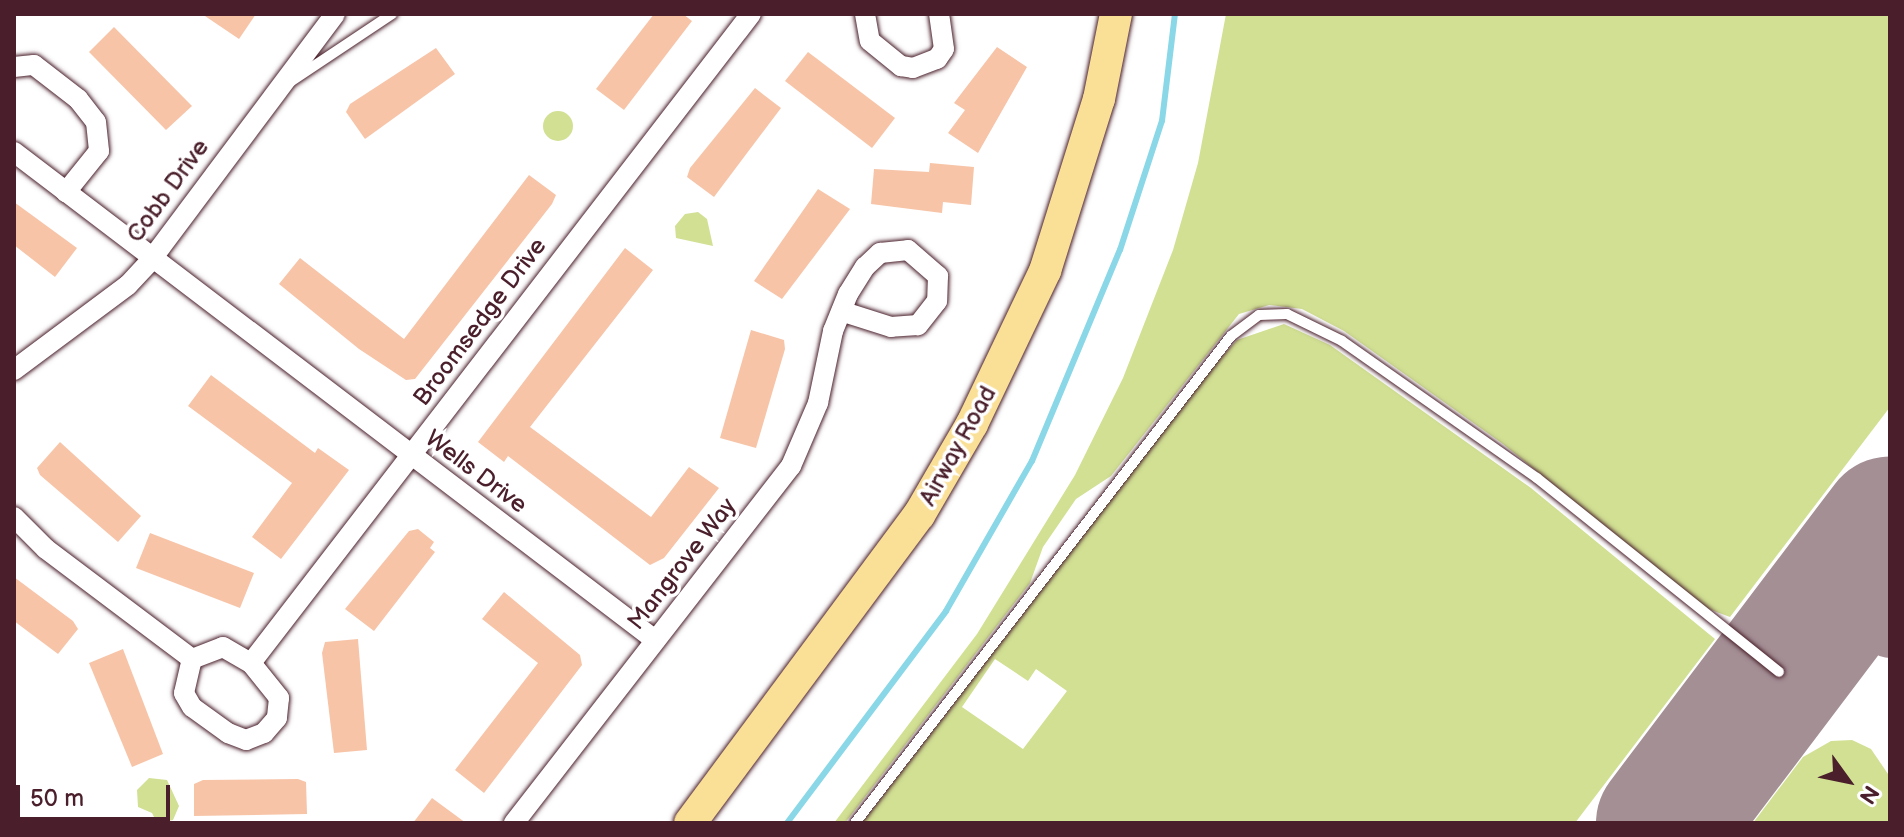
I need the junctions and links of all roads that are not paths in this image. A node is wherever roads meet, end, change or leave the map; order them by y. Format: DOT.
graph roads {
  1 [pos="335,14"];
  2 [pos="392,14"];
  3 [pos="751,14"];
  4 [pos="865,14"];
  5 [pos="939,14"];
  6 [pos="1116,14"];
  7 [pos="14,67"];
  8 [pos="275,92"];
  9 [pos="14,152"];
  10 [pos="66,192"];
  11 [pos="151,260"];
  12 [pos="841,311"];
  13 [pos="14,370"];
  14 [pos="411,456"];
  15 [pos="14,517"];
  16 [pos="655,640"];
  17 [pos="192,659"];
  18 [pos="251,663"];
  19 [pos="1779,672"];
  20 [pos="514,823"];
  21 [pos="690,823"];
  22 [pos="855,823"];
  1 -- 8 [label="street, Cobb Drive"];
  2 -- 8 [label="lane"];
  3 -- 14 [label="street, Broomsedge Drive"];
  4 -- 5 [label="street"];
  6 -- 21 [label="main road, Airway Road"];
  7 -- 10 [label="street"];
  8 -- 11 [label="street, Cobb Drive"];
  9 -- 10 [label="street, Wells Drive"];
  10 -- 11 [label="street, Wells Drive"];
  11 -- 13 [label="street, Cobb Drive"];
  11 -- 14 [label="street, Wells Drive"];
  12 -- 12 [label="street, Mangrove Way"];
  12 -- 16 [label="street, Mangrove Way"];
  14 -- 16 [label="street, Wells Drive"];
  14 -- 18 [label="street, Broomsedge Drive"];
  15 -- 17 [label="street"];
  16 -- 20 [label="street, Mangrove Way"];
  17 -- 18 [label="street"];
  17 -- 18 [label="street"];
  19 -- 22 [label="lane"];
}
